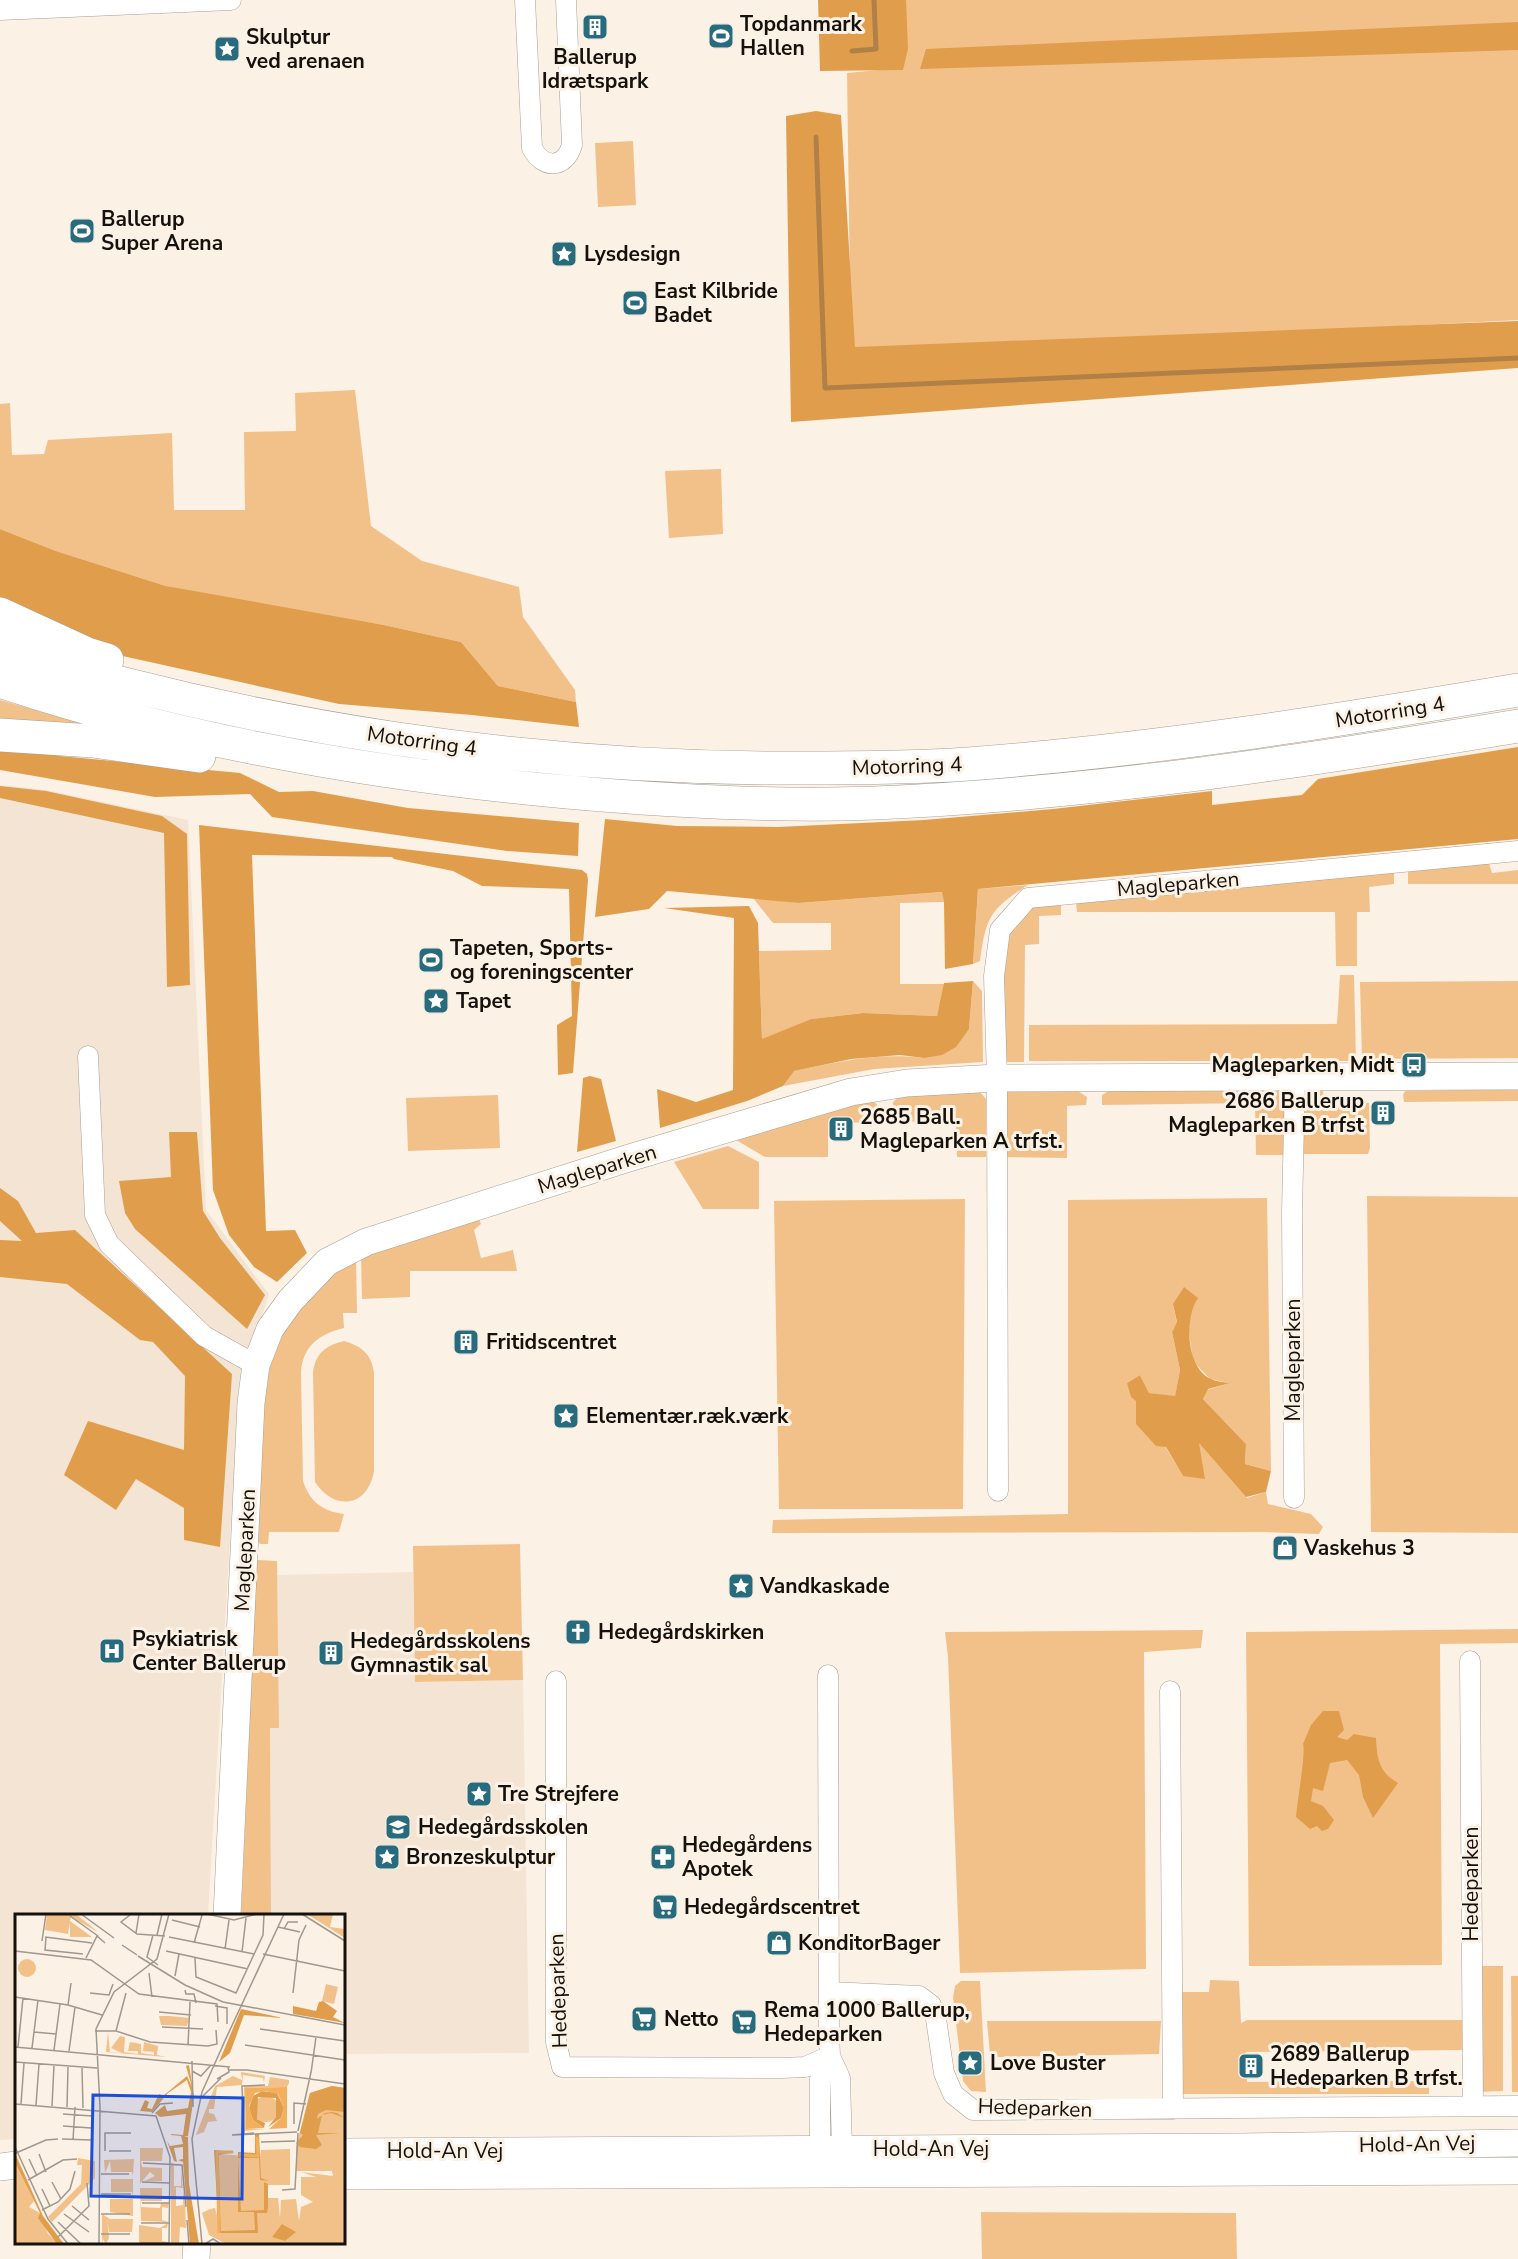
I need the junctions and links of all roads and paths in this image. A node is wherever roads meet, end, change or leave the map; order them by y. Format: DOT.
graph roads {
  1 [pos="231,0"];
  2 [pos="525,0"];
  3 [pos="566,0"];
  4 [pos="0,10"];
  5 [pos="0,614"];
  6 [pos="0,649"];
  7 [pos="0,681"];
  8 [pos="1518,690"];
  9 [pos="294,721"];
  10 [pos="1518,726"];
  11 [pos="0,735"];
  12 [pos="480,784"];
  13 [pos="1518,851"];
  14 [pos="88,1056"];
  15 [pos="1518,1076"];
  16 [pos="997,1078"];
  17 [pos="1295,1078"];
  18 [pos="256,1365"];
  19 [pos="998,1491"];
  20 [pos="1294,1498"];
  21 [pos="1470,1661"];
  22 [pos="828,1675"];
  23 [pos="556,1681"];
  24 [pos="1170,1691"];
  25 [pos="227,1914"];
  26 [pos="829,1992"];
  27 [pos="830,2056"];
  28 [pos="1473,2106"];
  29 [pos="1518,2106"];
  30 [pos="1173,2109"];
  31 [pos="1518,2143"];
  32 [pos="345,2152"];
  33 [pos="831,2157"];
  34 [pos="15,2165"];
  35 [pos="0,2167"];
  36 [pos="1518,2171"];
  37 [pos="345,2176"];
  38 [pos="197,2244"];
  39 [pos="196,2259"];
  1 -- 4 [label="street"];
  2 -- 3 [label="street"];
  5 -- 9 [label="highway"];
  6 -- 9 [label="highway"];
  7 -- 12 [label="highway"];
  8 -- 9 [label="highway, Motorring 4"];
  10 -- 12 [label="highway, Motorring 4"];
  11 -- 12 [label="highway"];
  13 -- 16 [label="street, Magleparken"];
  14 -- 18 [label="street"];
  15 -- 17 [label="street, Magleparken"];
  16 -- 17 [label="street, Magleparken"];
  16 -- 18 [label="street, Magleparken"];
  16 -- 19 [label="street, Magleparken"];
  17 -- 20 [label="street, Magleparken"];
  18 -- 25 [label="street, Magleparken"];
  21 -- 28 [label="street, Hedeparken"];
  22 -- 26 [label="street"];
  23 -- 27 [label="street, Hedeparken"];
  24 -- 30 [label="street"];
  26 -- 27 [label="street"];
  26 -- 30 [label="street, Hedeparken"];
  27 -- 33 [label="street"];
  28 -- 29 [label="street, Hedeparken"];
  28 -- 30 [label="street, Hedeparken"];
  31 -- 33 [label="street, Hold-An Vej"];
  32 -- 33 [label="street, Hold-An Vej"];
  33 -- 36 [label="street, Hold-An Vej"];
  33 -- 37 [label="street, Hold-An Vej"];
  34 -- 35 [label="street"];
  38 -- 39 [label="street"];
}
